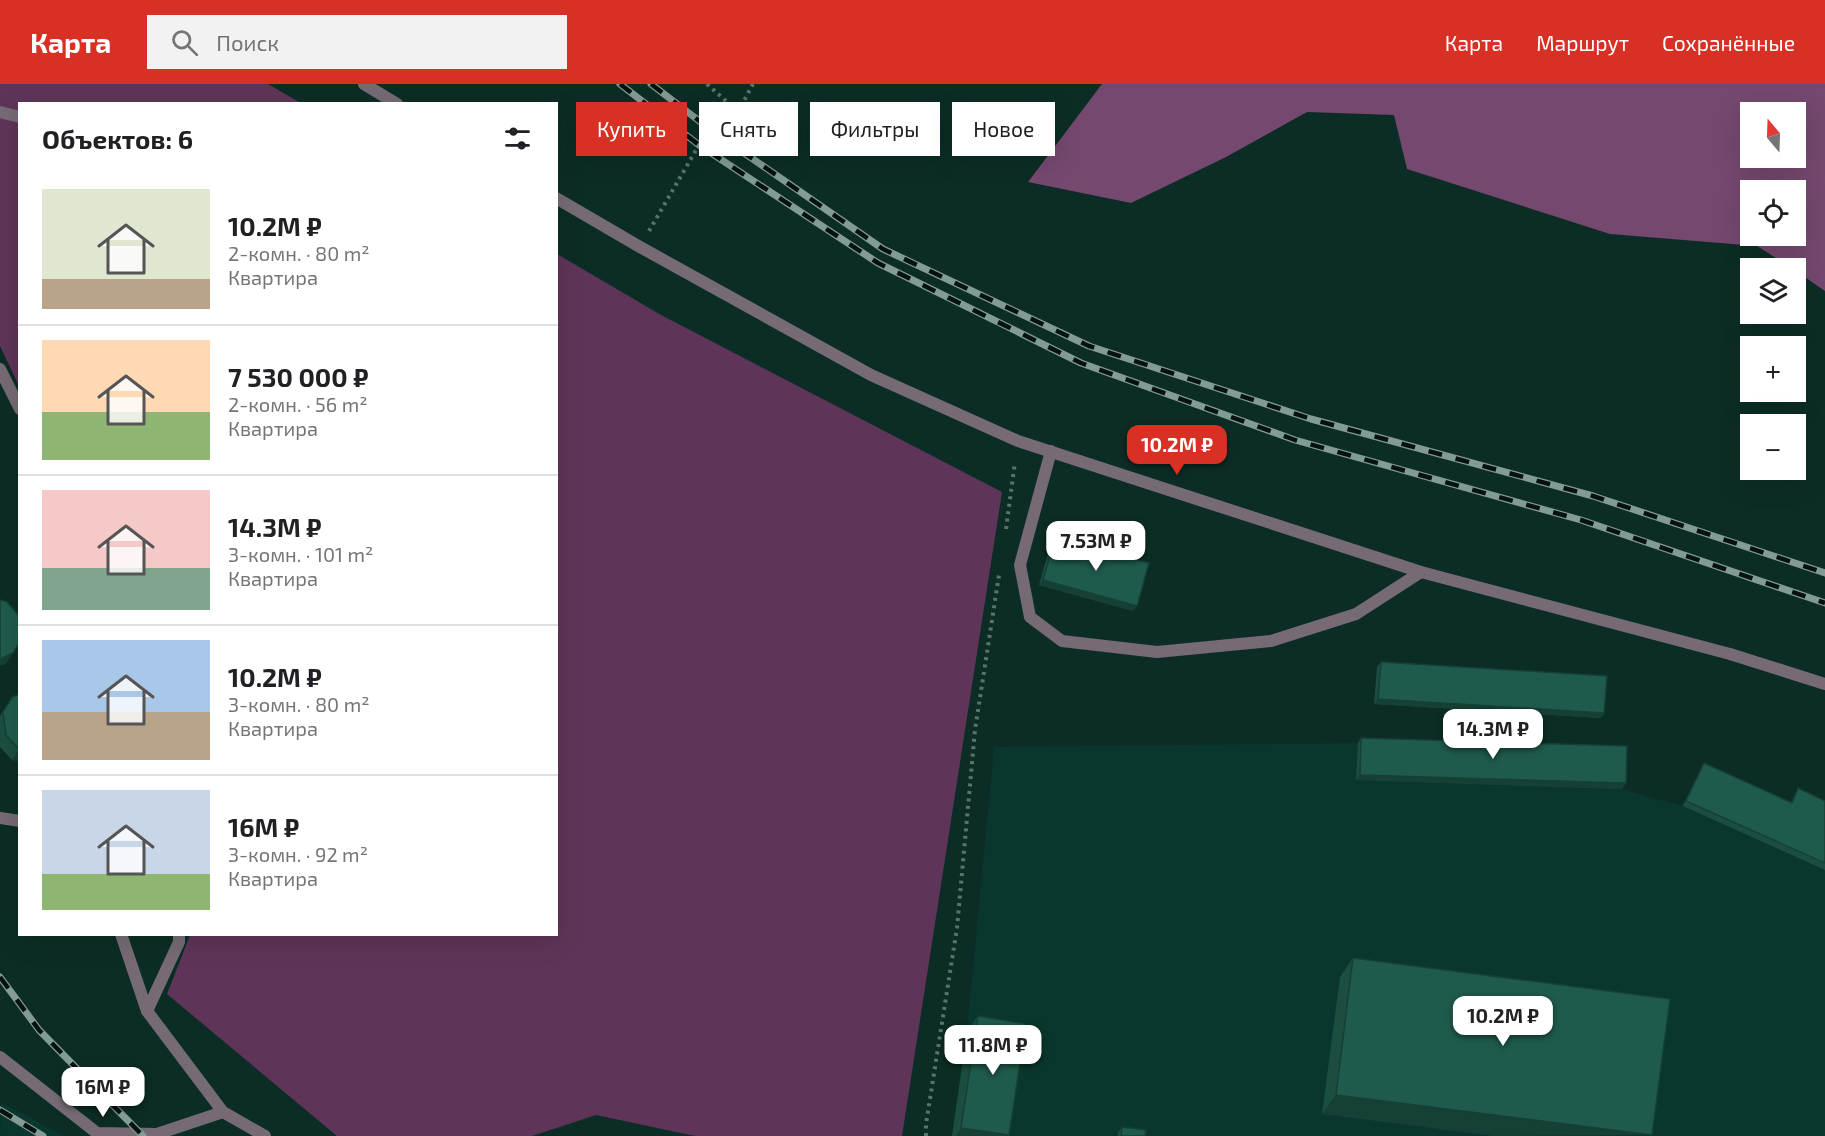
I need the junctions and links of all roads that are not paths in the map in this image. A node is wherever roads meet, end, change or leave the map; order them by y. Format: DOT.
graph roads {
  1 [pos="364,84"];
  2 [pos="394,102"];
  3 [pos="0,112"];
  4 [pos="18,116"];
  5 [pos="558,199"];
  6 [pos="0,369"];
  7 [pos="18,405"];
  8 [pos="1051,451"];
  9 [pos="1422,572"];
  10 [pos="1825,684"];
  11 [pos="0,818"];
  12 [pos="18,821"];
  13 [pos="122,936"];
  14 [pos="179,936"];
  15 [pos="147,1011"];
  16 [pos="0,1057"];
  17 [pos="223,1112"];
  18 [pos="265,1136"];
  1 -- 2 [label="street"];
  3 -- 4 [label="street"];
  5 -- 8 [label="street"];
  6 -- 7 [label="street"];
  8 -- 9 [label="street"];
  8 -- 9 [label="street"];
  9 -- 10 [label="street"];
  11 -- 12 [label="street"];
  13 -- 15 [label="street"];
  14 -- 15 [label="street"];
  15 -- 17 [label="street"];
  16 -- 17 [label="street"];
  17 -- 18 [label="street"];
}
